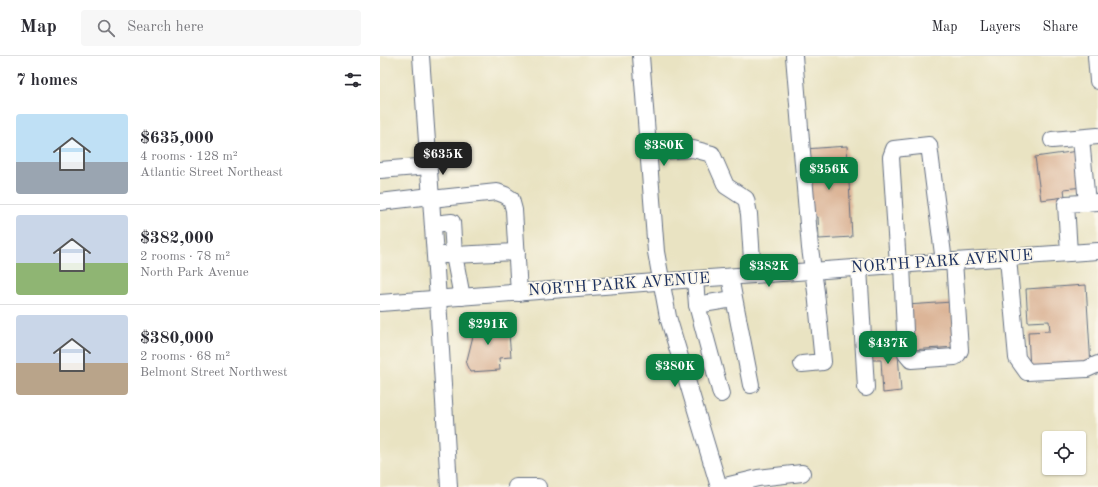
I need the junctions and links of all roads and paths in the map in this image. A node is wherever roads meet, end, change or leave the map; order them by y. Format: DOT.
graph roads {
  1 [pos="421,56"];
  2 [pos="641,56"];
  3 [pos="794,56"];
  4 [pos="1096,56"];
  5 [pos="1098,81"];
  6 [pos="1098,136"];
  7 [pos="1082,138"];
  8 [pos="1052,140"];
  9 [pos="648,152"];
  10 [pos="429,166"];
  11 [pos="380,170"];
  12 [pos="431,198"];
  13 [pos="380,202"];
  14 [pos="1093,202"];
  15 [pos="433,224"];
  16 [pos="1098,251"];
  17 [pos="517,252"];
  18 [pos="1069,253"];
  19 [pos="454,255"];
  20 [pos="435,256"];
  21 [pos="1008,258"];
  22 [pos="949,262"];
  23 [pos="900,265"];
  24 [pos="859,268"];
  25 [pos="813,271"];
  26 [pos="753,275"];
  27 [pos="730,277"];
  28 [pos="696,279"];
  29 [pos="662,282"];
  30 [pos="519,293"];
  31 [pos="462,297"];
  32 [pos="438,299"];
  33 [pos="734,299"];
  34 [pos="380,303"];
  35 [pos="697,305"];
  36 [pos="802,364"];
  37 [pos="1098,364"];
  38 [pos="751,385"];
  39 [pos="866,388"];
  40 [pos="721,394"];
  41 [pos="802,473"];
  42 [pos="448,487"];
  43 [pos="516,487"];
  44 [pos="530,487"];
  45 [pos="538,487"];
  46 [pos="720,487"];
  1 -- 10 [label="street"];
  2 -- 9 [label="street"];
  3 -- 25 [label="street"];
  4 -- 5 [label="street"];
  6 -- 7 [label="street"];
  7 -- 8 [label="street"];
  7 -- 14 [label="street"];
  9 -- 26 [label="street"];
  9 -- 29 [label="street"];
  10 -- 11 [label="street"];
  10 -- 12 [label="street"];
  12 -- 13 [label="street"];
  12 -- 15 [label="street"];
  12 -- 17 [label="street"];
  14 -- 18 [label="street"];
  15 -- 19 [label="street"];
  15 -- 20 [label="street"];
  16 -- 18 [label="street, NORTH PARK AVENUE"];
  17 -- 19 [label="street"];
  17 -- 30 [label="street"];
  18 -- 21 [label="street, NORTH PARK AVENUE"];
  19 -- 20 [label="street"];
  19 -- 31 [label="street"];
  20 -- 32 [label="street"];
  21 -- 22 [label="street, NORTH PARK AVENUE"];
  21 -- 37 [label="street"];
  22 -- 23 [label="street, NORTH PARK AVENUE"];
  22 -- 23 [label="street"];
  22 -- 23 [label="street"];
  23 -- 24 [label="street, NORTH PARK AVENUE"];
  24 -- 25 [label="street, NORTH PARK AVENUE"];
  24 -- 39 [label="street"];
  25 -- 26 [label="street, NORTH PARK AVENUE"];
  25 -- 36 [label="street"];
  26 -- 27 [label="street, NORTH PARK AVENUE"];
  27 -- 28 [label="street, NORTH PARK AVENUE"];
  27 -- 33 [label="street"];
  28 -- 29 [label="street, NORTH PARK AVENUE"];
  28 -- 35 [label="street"];
  29 -- 30 [label="street, NORTH PARK AVENUE"];
  29 -- 46 [label="street"];
  30 -- 31 [label="street, NORTH PARK AVENUE"];
  31 -- 32 [label="street, NORTH PARK AVENUE"];
  32 -- 34 [label="street, NORTH PARK AVENUE"];
  32 -- 42 [label="street"];
  33 -- 35 [label="street"];
  33 -- 38 [label="street"];
  35 -- 40 [label="street"];
  41 -- 46 [label="street"];
  43 -- 44 [label="street"];
  44 -- 45 [label="street"];
}
